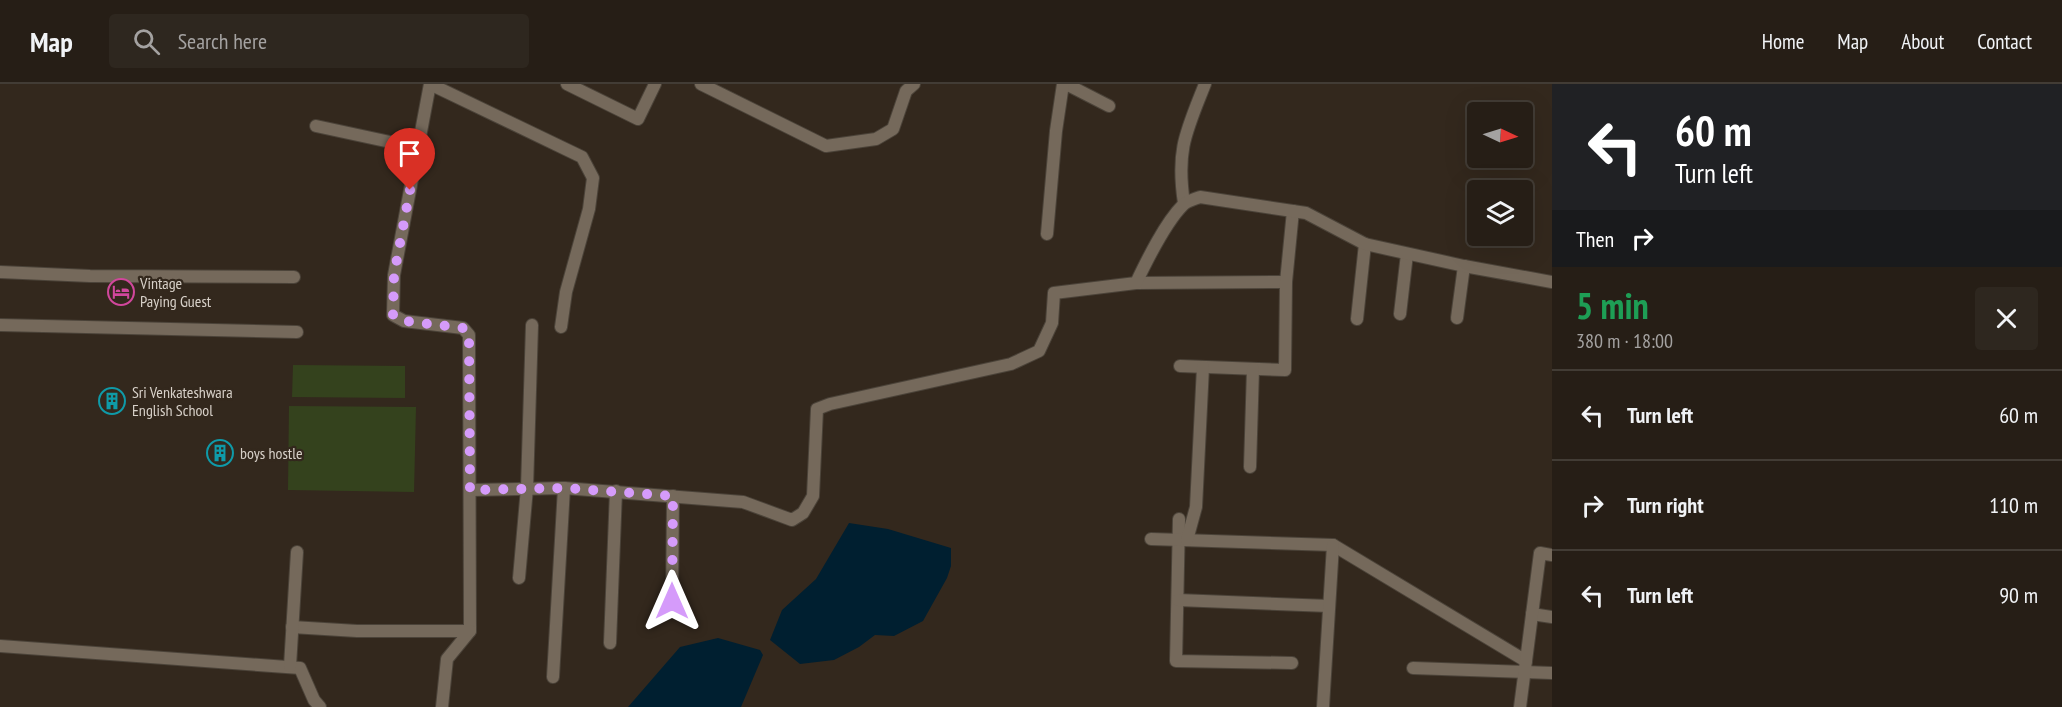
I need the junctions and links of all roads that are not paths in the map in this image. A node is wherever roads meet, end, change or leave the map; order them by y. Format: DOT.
graph roads {
  1 [pos="430,84"];
  2 [pos="567,84"];
  3 [pos="656,84"];
  4 [pos="701,84"];
  5 [pos="914,84"];
  6 [pos="1065,84"];
  7 [pos="1205,84"];
  8 [pos="1109,106"];
  9 [pos="316,126"];
  10 [pos="418,148"];
  11 [pos="1185,204"];
  12 [pos="1293,211"];
  13 [pos="1047,234"];
  14 [pos="1365,244"];
  15 [pos="1407,254"];
  16 [pos="1464,266"];
  17 [pos="0,272"];
  18 [pos="294,277"];
  19 [pos="1286,282"];
  20 [pos="1552,282"];
  21 [pos="1136,284"];
  22 [pos="1400,314"];
  23 [pos="1357,318"];
  24 [pos="1457,318"];
  25 [pos="0,325"];
  26 [pos="532,325"];
  27 [pos="561,327"];
  28 [pos="297,332"];
  29 [pos="1180,366"];
  30 [pos="1203,367"];
  31 [pos="1253,369"];
  32 [pos="1250,467"];
  33 [pos="527,488"];
  34 [pos="564,488"];
  35 [pos="470,490"];
  36 [pos="616,491"];
  37 [pos="673,496"];
  38 [pos="1179,519"];
  39 [pos="1151,539"];
  40 [pos="1183,540"];
  41 [pos="1333,545"];
  42 [pos="297,552"];
  43 [pos="1552,555"];
  44 [pos="519,578"];
  45 [pos="1178,600"];
  46 [pos="672,601"];
  47 [pos="1329,606"];
  48 [pos="1532,614"];
  49 [pos="1552,617"];
  50 [pos="292,627"];
  51 [pos="470,631"];
  52 [pos="610,643"];
  53 [pos="0,646"];
  54 [pos="1292,663"];
  55 [pos="290,666"];
  56 [pos="1525,666"];
  57 [pos="1413,668"];
  58 [pos="1552,673"];
  59 [pos="553,677"];
  60 [pos="320,707"];
  61 [pos="442,707"];
  62 [pos="1323,707"];
  63 [pos="1520,707"];
  1 -- 10 [label="street"];
  1 -- 27 [label="street"];
  2 -- 3 [label="street"];
  4 -- 5 [label="street"];
  6 -- 8 [label="street"];
  6 -- 13 [label="street"];
  7 -- 11 [label="street"];
  9 -- 10 [label="street"];
  10 -- 35 [label="street"];
  11 -- 12 [label="street"];
  11 -- 21 [label="street"];
  12 -- 14 [label="street"];
  12 -- 19 [label="street"];
  14 -- 15 [label="street"];
  14 -- 23 [label="street"];
  15 -- 16 [label="street"];
  15 -- 22 [label="street"];
  16 -- 20 [label="street"];
  16 -- 24 [label="street"];
  17 -- 18 [label="street"];
  19 -- 21 [label="street"];
  19 -- 31 [label="street"];
  21 -- 37 [label="street"];
  25 -- 28 [label="street"];
  26 -- 33 [label="street"];
  29 -- 30 [label="street"];
  30 -- 31 [label="street"];
  30 -- 40 [label="street"];
  31 -- 32 [label="street"];
  33 -- 34 [label="street"];
  33 -- 35 [label="street"];
  33 -- 44 [label="street"];
  34 -- 36 [label="street"];
  34 -- 59 [label="street"];
  35 -- 51 [label="street"];
  36 -- 37 [label="street"];
  36 -- 52 [label="street"];
  37 -- 46 [label="street"];
  38 -- 40 [label="street"];
  39 -- 40 [label="street"];
  40 -- 41 [label="street"];
  40 -- 45 [label="street"];
  41 -- 47 [label="street"];
  41 -- 56 [label="street"];
  42 -- 50 [label="street"];
  43 -- 48 [label="street"];
  45 -- 47 [label="street"];
  45 -- 54 [label="street"];
  47 -- 62 [label="street"];
  48 -- 49 [label="street"];
  48 -- 56 [label="street"];
  50 -- 51 [label="street"];
  50 -- 55 [label="street"];
  51 -- 61 [label="street"];
  53 -- 55 [label="street"];
  55 -- 60 [label="street"];
  56 -- 57 [label="street"];
  56 -- 58 [label="street"];
  56 -- 63 [label="street"];
}
